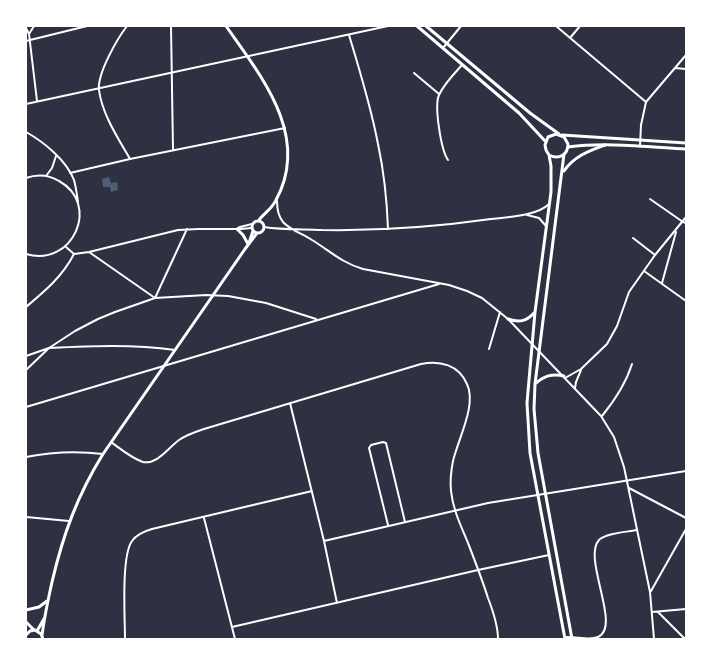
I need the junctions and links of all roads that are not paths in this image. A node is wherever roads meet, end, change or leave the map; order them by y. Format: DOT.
graph roads {
  1 [pos="34,26"];
  2 [pos="87,26"];
  3 [pos="127,26"];
  4 [pos="171,26"];
  5 [pos="226,26"];
  6 [pos="388,26"];
  7 [pos="417,26"];
  8 [pos="426,26"];
  9 [pos="462,26"];
  10 [pos="556,26"];
  11 [pos="580,26"];
  12 [pos="26,28"];
  13 [pos="29,34"];
  14 [pos="349,35"];
  15 [pos="570,38"];
  16 [pos="26,41"];
  17 [pos="30,41"];
  18 [pos="447,43"];
  19 [pos="443,48"];
  20 [pos="686,55"];
  21 [pos="247,56"];
  22 [pos="462,64"];
  23 [pos="675,68"];
  24 [pos="686,69"];
  25 [pos="171,72"];
  26 [pos="414,73"];
  27 [pos="98,88"];
  28 [pos="439,94"];
  29 [pos="37,101"];
  30 [pos="646,102"];
  31 [pos="26,104"];
  32 [pos="285,128"];
  33 [pos="26,132"];
  34 [pos="560,135"];
  35 [pos="640,140"];
  36 [pos="546,142"];
  37 [pos="686,143"];
  38 [pos="605,145"];
  39 [pos="640,146"];
  40 [pos="568,147"];
  41 [pos="686,149"];
  42 [pos="173,150"];
  43 [pos="549,154"];
  44 [pos="564,154"];
  45 [pos="56,156"];
  46 [pos="130,159"];
  47 [pos="448,160"];
  48 [pos="563,172"];
  49 [pos="70,173"];
  50 [pos="46,176"];
  51 [pos="26,178"];
  52 [pos="650,199"];
  53 [pos="276,200"];
  54 [pos="550,204"];
  55 [pos="78,205"];
  56 [pos="266,214"];
  57 [pos="525,214"];
  58 [pos="686,217"];
  59 [pos="259,220"];
  60 [pos="263,222"];
  61 [pos="683,222"];
  62 [pos="686,223"];
  63 [pos="264,227"];
  64 [pos="546,227"];
  65 [pos="237,228"];
  66 [pos="252,228"];
  67 [pos="187,229"];
  68 [pos="293,229"];
  69 [pos="388,229"];
  70 [pos="676,231"];
  71 [pos="257,233"];
  72 [pos="633,238"];
  73 [pos="248,244"];
  74 [pos="66,247"];
  75 [pos="89,252"];
  76 [pos="26,254"];
  77 [pos="74,254"];
  78 [pos="655,255"];
  79 [pos="644,271"];
  80 [pos="441,283"];
  81 [pos="662,283"];
  82 [pos="213,295"];
  83 [pos="155,298"];
  84 [pos="686,301"];
  85 [pos="26,307"];
  86 [pos="500,312"];
  87 [pos="535,312"];
  88 [pos="508,319"];
  89 [pos="317,320"];
  90 [pos="532,344"];
  91 [pos="49,348"];
  92 [pos="489,349"];
  93 [pos="175,350"];
  94 [pos="539,352"];
  95 [pos="26,356"];
  96 [pos="632,364"];
  97 [pos="165,365"];
  98 [pos="582,369"];
  99 [pos="26,370"];
  100 [pos="564,377"];
  101 [pos="535,384"];
  102 [pos="575,388"];
  103 [pos="290,403"];
  104 [pos="26,407"];
  105 [pos="601,416"];
  106 [pos="111,442"];
  107 [pos="103,454"];
  108 [pos="26,457"];
  109 [pos="686,471"];
  110 [pos="628,481"];
  111 [pos="629,488"];
  112 [pos="312,491"];
  113 [pos="538,495"];
  114 [pos="545,495"];
  115 [pos="455,510"];
  116 [pos="26,517"];
  117 [pos="204,518"];
  118 [pos="686,518"];
  119 [pos="69,521"];
  120 [pos="405,522"];
  121 [pos="388,526"];
  122 [pos="686,529"];
  123 [pos="637,530"];
  124 [pos="324,541"];
  125 [pos="550,555"];
  126 [pos="478,570"];
  127 [pos="650,592"];
  128 [pos="48,600"];
  129 [pos="337,603"];
  130 [pos="686,609"];
  131 [pos="26,610"];
  132 [pos="652,612"];
  133 [pos="658,612"];
  134 [pos="45,617"];
  135 [pos="26,622"];
  136 [pos="232,627"];
  137 [pos="35,631"];
  138 [pos="26,635"];
  139 [pos="42,638"];
  140 [pos="565,638"];
  141 [pos="571,638"];
  142 [pos="125,639"];
  143 [pos="235,639"];
  144 [pos="498,639"];
  145 [pos="654,639"];
  146 [pos="685,639"];
  1 -- 13 [label="street"];
  2 -- 17 [label="street"];
  3 -- 27 [label="street"];
  4 -- 25 [label="street"];
  5 -- 21 [label="main road"];
  6 -- 14 [label="street"];
  7 -- 19 [label="main road"];
  8 -- 18 [label="main road"];
  9 -- 18 [label="street"];
  10 -- 15 [label="street"];
  11 -- 15 [label="street"];
  12 -- 13 [label="street"];
  13 -- 17 [label="street"];
  14 -- 21 [label="street"];
  14 -- 69 [label="street"];
  15 -- 30 [label="street"];
  16 -- 17 [label="street"];
  17 -- 29 [label="street"];
  18 -- 19 [label="street"];
  18 -- 34 [label="main road"];
  19 -- 22 [label="main road"];
  20 -- 23 [label="street"];
  21 -- 25 [label="street"];
  21 -- 32 [label="main road"];
  22 -- 28 [label="street"];
  22 -- 36 [label="main road"];
  23 -- 24 [label="street"];
  23 -- 30 [label="street"];
  25 -- 27 [label="street"];
  25 -- 42 [label="street"];
  26 -- 28 [label="street"];
  27 -- 29 [label="street"];
  27 -- 46 [label="street"];
  28 -- 47 [label="street"];
  29 -- 31 [label="street"];
  30 -- 35 [label="street"];
  32 -- 42 [label="street"];
  32 -- 53 [label="main road"];
  33 -- 45 [label="street"];
  34 -- 35 [label="main road"];
  34 -- 36 [label="main road"];
  34 -- 40 [label="main road"];
  35 -- 37 [label="main road"];
  35 -- 39 [label="street"];
  36 -- 43 [label="main road"];
  38 -- 39 [label="main road"];
  38 -- 40 [label="main road"];
  38 -- 48 [label="main road"];
  39 -- 41 [label="main road"];
  40 -- 44 [label="main road"];
  42 -- 46 [label="street"];
  43 -- 44 [label="main road"];
  43 -- 54 [label="main road"];
  44 -- 48 [label="main road"];
  45 -- 49 [label="street"];
  45 -- 50 [label="street"];
  46 -- 49 [label="street"];
  48 -- 94 [label="main road"];
  49 -- 55 [label="street"];
  50 -- 51 [label="street"];
  50 -- 55 [label="street"];
  52 -- 61 [label="street"];
  53 -- 56 [label="main road"];
  53 -- 68 [label="street"];
  54 -- 57 [label="street"];
  54 -- 64 [label="main road"];
  55 -- 74 [label="street"];
  56 -- 59 [label="main road"];
  56 -- 60 [label="main road"];
  57 -- 64 [label="street"];
  57 -- 69 [label="street"];
  58 -- 61 [label="street"];
  59 -- 60 [label="main road"];
  59 -- 66 [label="main road"];
  60 -- 63 [label="main road"];
  61 -- 62 [label="street"];
  61 -- 70 [label="street"];
  63 -- 68 [label="street"];
  63 -- 71 [label="main road"];
  64 -- 87 [label="main road"];
  65 -- 66 [label="street"];
  65 -- 67 [label="street"];
  65 -- 73 [label="main road"];
  66 -- 71 [label="main road"];
  66 -- 73 [label="main road"];
  67 -- 75 [label="street"];
  67 -- 83 [label="street"];
  68 -- 69 [label="street"];
  68 -- 80 [label="street"];
  70 -- 78 [label="street"];
  70 -- 81 [label="street"];
  71 -- 73 [label="main road"];
  72 -- 78 [label="street"];
  73 -- 82 [label="main road"];
  74 -- 76 [label="street"];
  74 -- 77 [label="street"];
  75 -- 77 [label="street"];
  75 -- 83 [label="street"];
  77 -- 85 [label="street"];
  78 -- 79 [label="street"];
  79 -- 81 [label="street"];
  79 -- 98 [label="street"];
  80 -- 86 [label="street"];
  80 -- 89 [label="street"];
  81 -- 84 [label="street"];
  82 -- 83 [label="street"];
  82 -- 89 [label="street"];
  82 -- 93 [label="main road"];
  83 -- 91 [label="street"];
  86 -- 88 [label="street"];
  86 -- 92 [label="street"];
  87 -- 88 [label="main road"];
  87 -- 90 [label="main road"];
  88 -- 90 [label="street"];
  89 -- 97 [label="street"];
  90 -- 94 [label="street"];
  90 -- 113 [label="main road"];
  91 -- 93 [label="street"];
  91 -- 95 [label="street"];
  91 -- 99 [label="street"];
  93 -- 97 [label="main road"];
  94 -- 100 [label="street"];
  94 -- 101 [label="main road"];
  96 -- 105 [label="street"];
  97 -- 104 [label="street"];
  97 -- 106 [label="main road"];
  98 -- 100 [label="street"];
  98 -- 102 [label="street"];
  100 -- 101 [label="main road"];
  100 -- 102 [label="street"];
  101 -- 114 [label="main road"];
  102 -- 105 [label="street"];
  103 -- 106 [label="street"];
  103 -- 112 [label="street"];
  103 -- 115 [label="street"];
  105 -- 110 [label="street"];
  106 -- 107 [label="main road"];
  107 -- 108 [label="street"];
  107 -- 119 [label="main road"];
  109 -- 110 [label="street"];
  110 -- 111 [label="street"];
  110 -- 114 [label="street"];
  111 -- 118 [label="street"];
  111 -- 123 [label="street"];
  112 -- 117 [label="street"];
  112 -- 124 [label="street"];
  113 -- 114 [label="street"];
  113 -- 115 [label="street"];
  113 -- 125 [label="main road"];
  114 -- 141 [label="main road"];
  115 -- 120 [label="street"];
  115 -- 126 [label="street"];
  116 -- 119 [label="street"];
  117 -- 136 [label="street"];
  117 -- 142 [label="street"];
  119 -- 128 [label="main road"];
  120 -- 121 [label="street"];
  120 -- 121 [label="street"];
  121 -- 124 [label="street"];
  122 -- 127 [label="street"];
  123 -- 127 [label="street"];
  123 -- 141 [label="street"];
  124 -- 129 [label="street"];
  125 -- 126 [label="street"];
  125 -- 140 [label="main road"];
  126 -- 129 [label="street"];
  126 -- 144 [label="street"];
  127 -- 132 [label="street"];
  128 -- 131 [label="main road"];
  128 -- 134 [label="main road"];
  129 -- 136 [label="street"];
  130 -- 133 [label="street"];
  132 -- 133 [label="street"];
  132 -- 145 [label="street"];
  133 -- 146 [label="street"];
  134 -- 137 [label="main road"];
  134 -- 139 [label="main road"];
  135 -- 137 [label="main road"];
  136 -- 143 [label="street"];
  137 -- 138 [label="main road"];
  137 -- 139 [label="main road"];
  140 -- 141 [label="street"];
}
